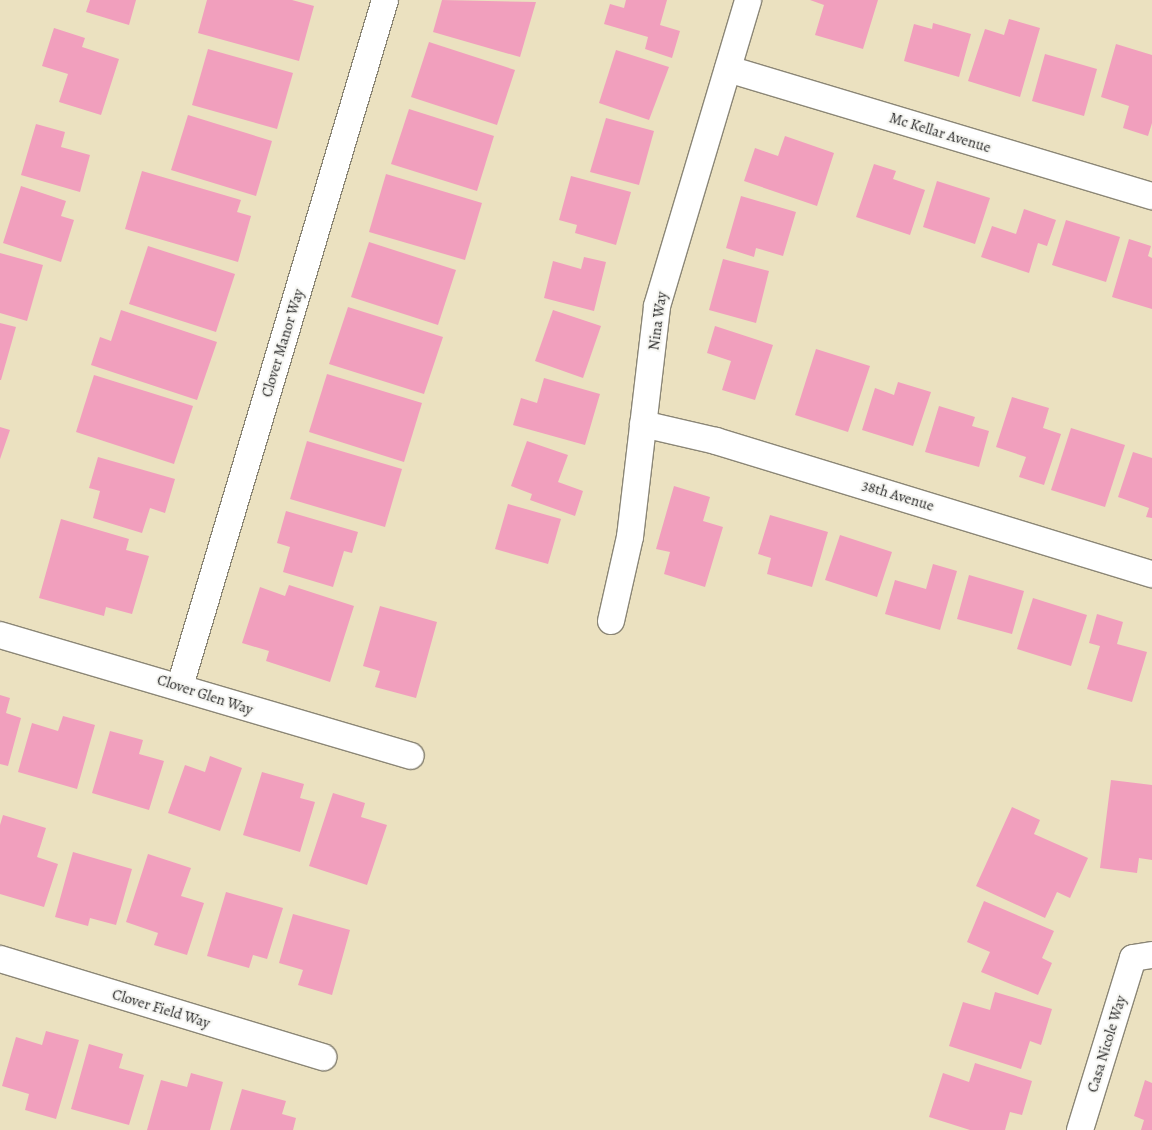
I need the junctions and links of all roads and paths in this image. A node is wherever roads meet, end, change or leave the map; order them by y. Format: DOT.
graph roads {
  1 [pos="385,0"];
  2 [pos="748,0"];
  3 [pos="728,69"];
  4 [pos="1152,196"];
  5 [pos="644,424"];
  6 [pos="1152,574"];
  7 [pos="611,621"];
  8 [pos="0,635"];
  9 [pos="180,686"];
  10 [pos="411,756"];
  11 [pos="1143,957"];
  12 [pos="0,959"];
  13 [pos="323,1057"];
  14 [pos="1080,1130"];
  1 -- 9 [label="street, Clover Manor Way"];
  2 -- 3 [label="street, Nina Way"];
  3 -- 4 [label="street, Mc Kellar Avenue"];
  3 -- 5 [label="street, Nina Way"];
  5 -- 6 [label="street, 38th Avenue"];
  5 -- 7 [label="street, Nina Way"];
  8 -- 9 [label="street, Clover Glen Way"];
  9 -- 10 [label="street, Clover Glen Way"];
  11 -- 14 [label="street, Casa Nicole Way"];
  12 -- 13 [label="street, Clover Field Way"];
}
